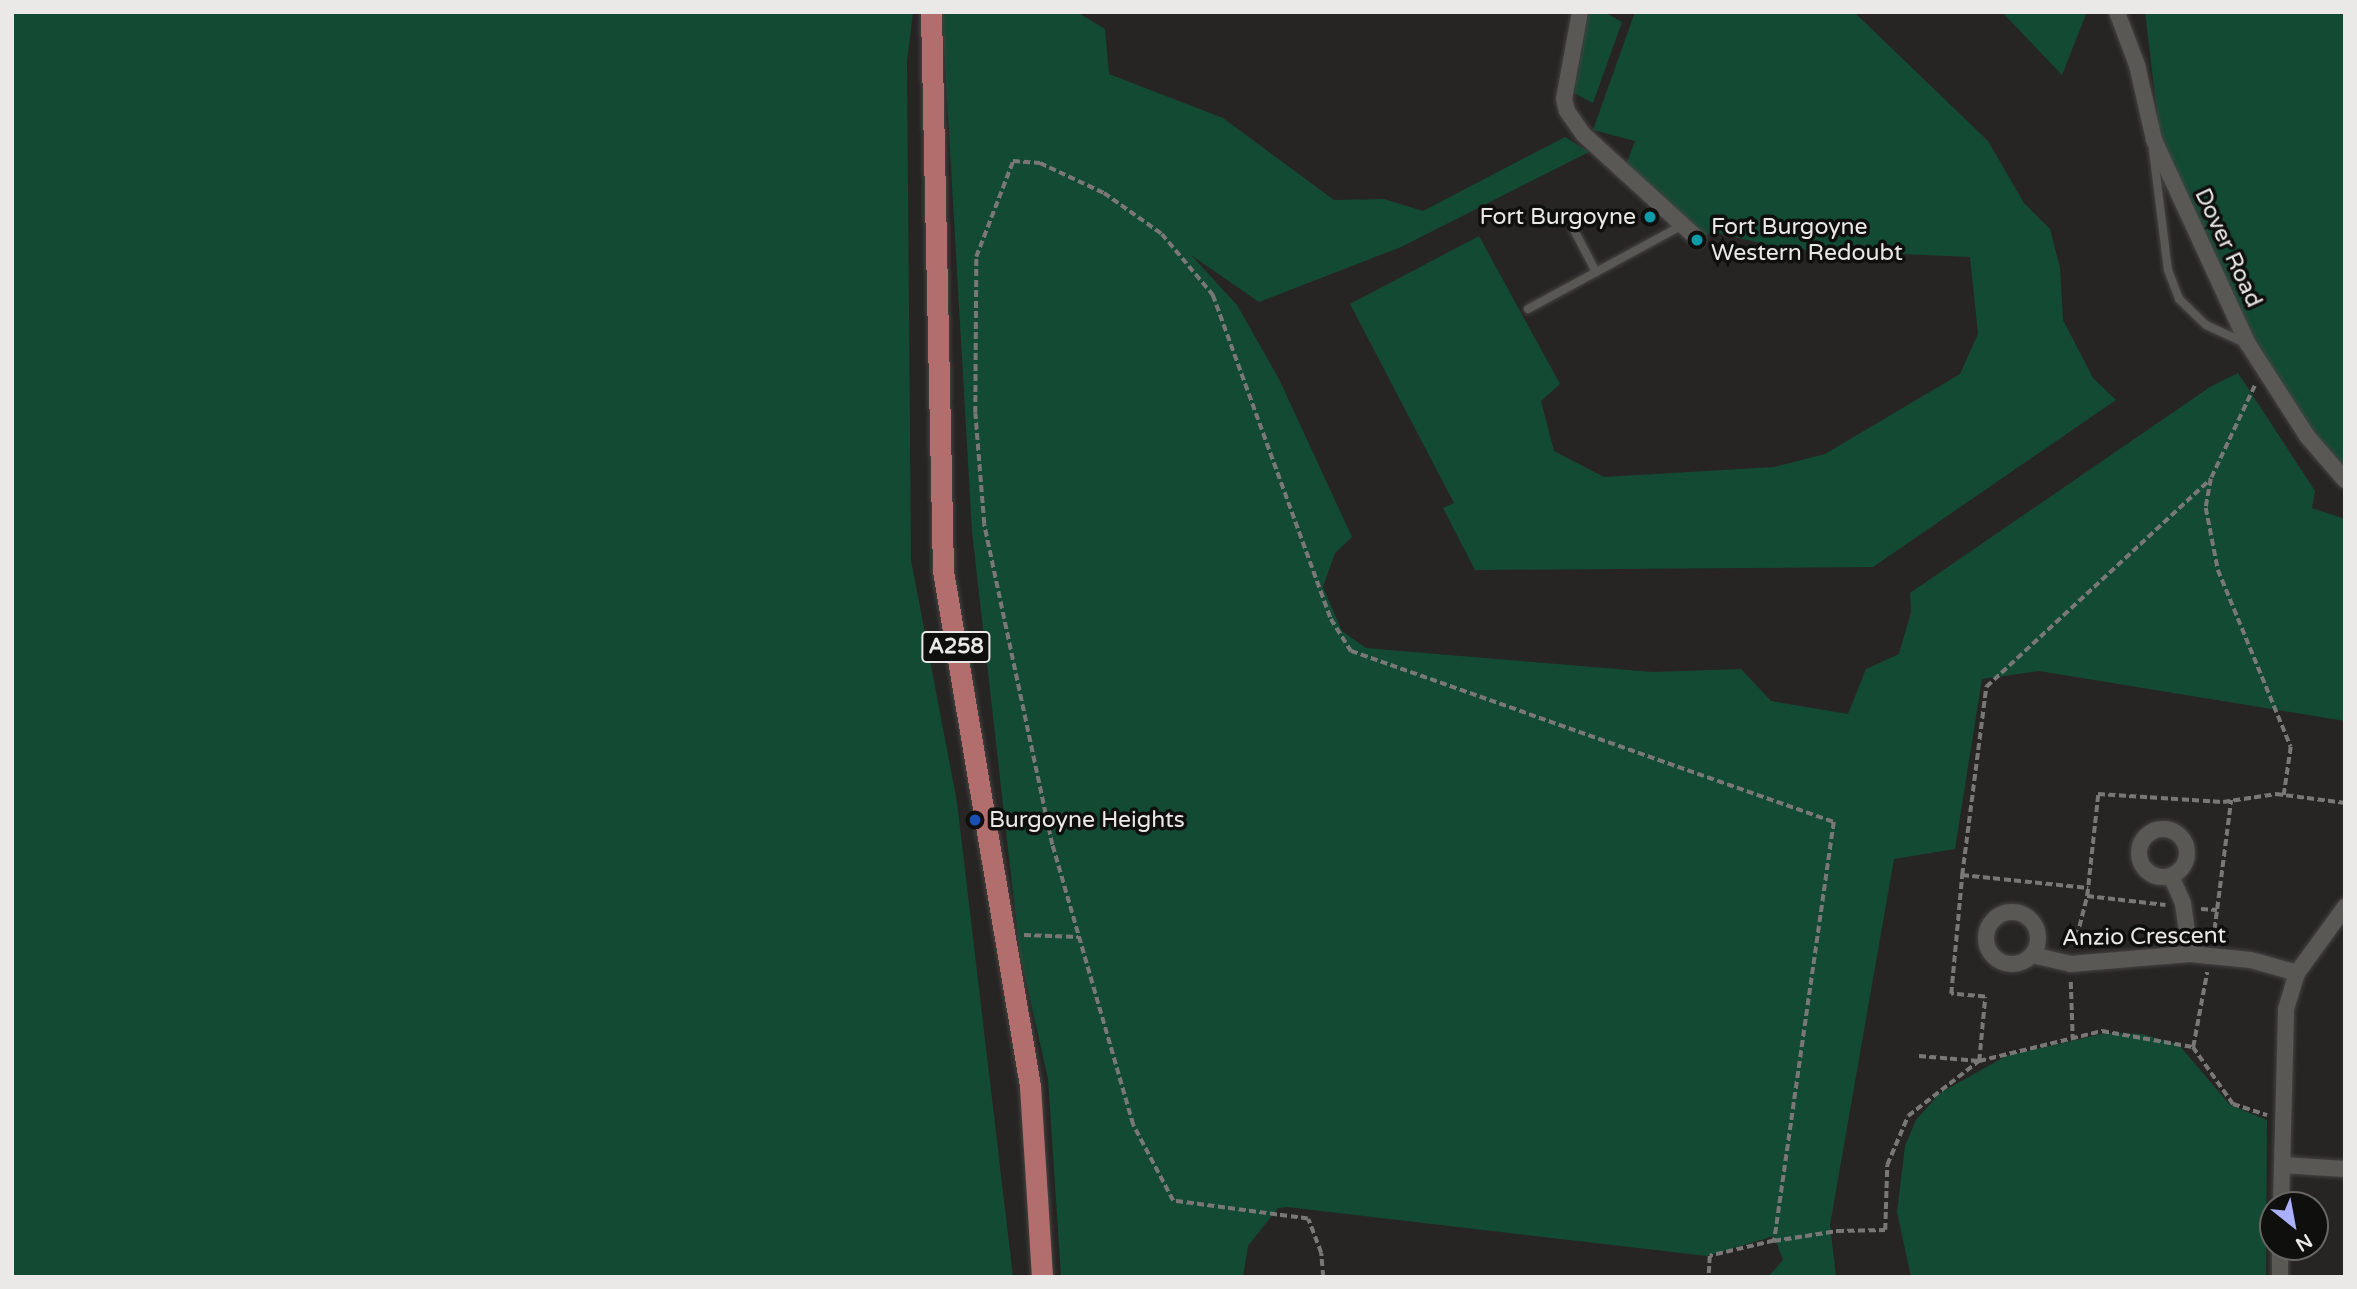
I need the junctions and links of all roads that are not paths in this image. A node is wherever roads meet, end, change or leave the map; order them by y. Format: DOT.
graph roads {
  1 [pos="931,12"];
  2 [pos="1580,12"];
  3 [pos="2117,12"];
  4 [pos="2145,100"];
  5 [pos="1683,226"];
  6 [pos="1573,228"];
  7 [pos="1698,239"];
  8 [pos="1596,272"];
  9 [pos="1528,309"];
  10 [pos="2248,344"];
  11 [pos="2345,480"];
  12 [pos="2171,876"];
  13 [pos="2345,907"];
  14 [pos="2190,954"];
  15 [pos="2032,955"];
  16 [pos="2297,973"];
  17 [pos="2282,1165"];
  18 [pos="2345,1169"];
  19 [pos="2281,1191"];
  20 [pos="1042,1277"];
  1 -- 20 [label="main road, A258"];
  2 -- 5 [label="street"];
  3 -- 4 [label="street, Dover Road"];
  4 -- 10 [label="street, Dover Road"];
  4 -- 10 [label="lane"];
  5 -- 7 [label="street"];
  5 -- 8 [label="lane"];
  6 -- 8 [label="lane"];
  8 -- 9 [label="lane"];
  10 -- 11 [label="street, Dover Road"];
  12 -- 14 [label="street"];
  13 -- 16 [label="street"];
  14 -- 15 [label="street, Anzio Crescent"];
  14 -- 16 [label="street, Anzio Crescent"];
  16 -- 17 [label="street"];
  17 -- 18 [label="street"];
  17 -- 19 [label="street"];
}
